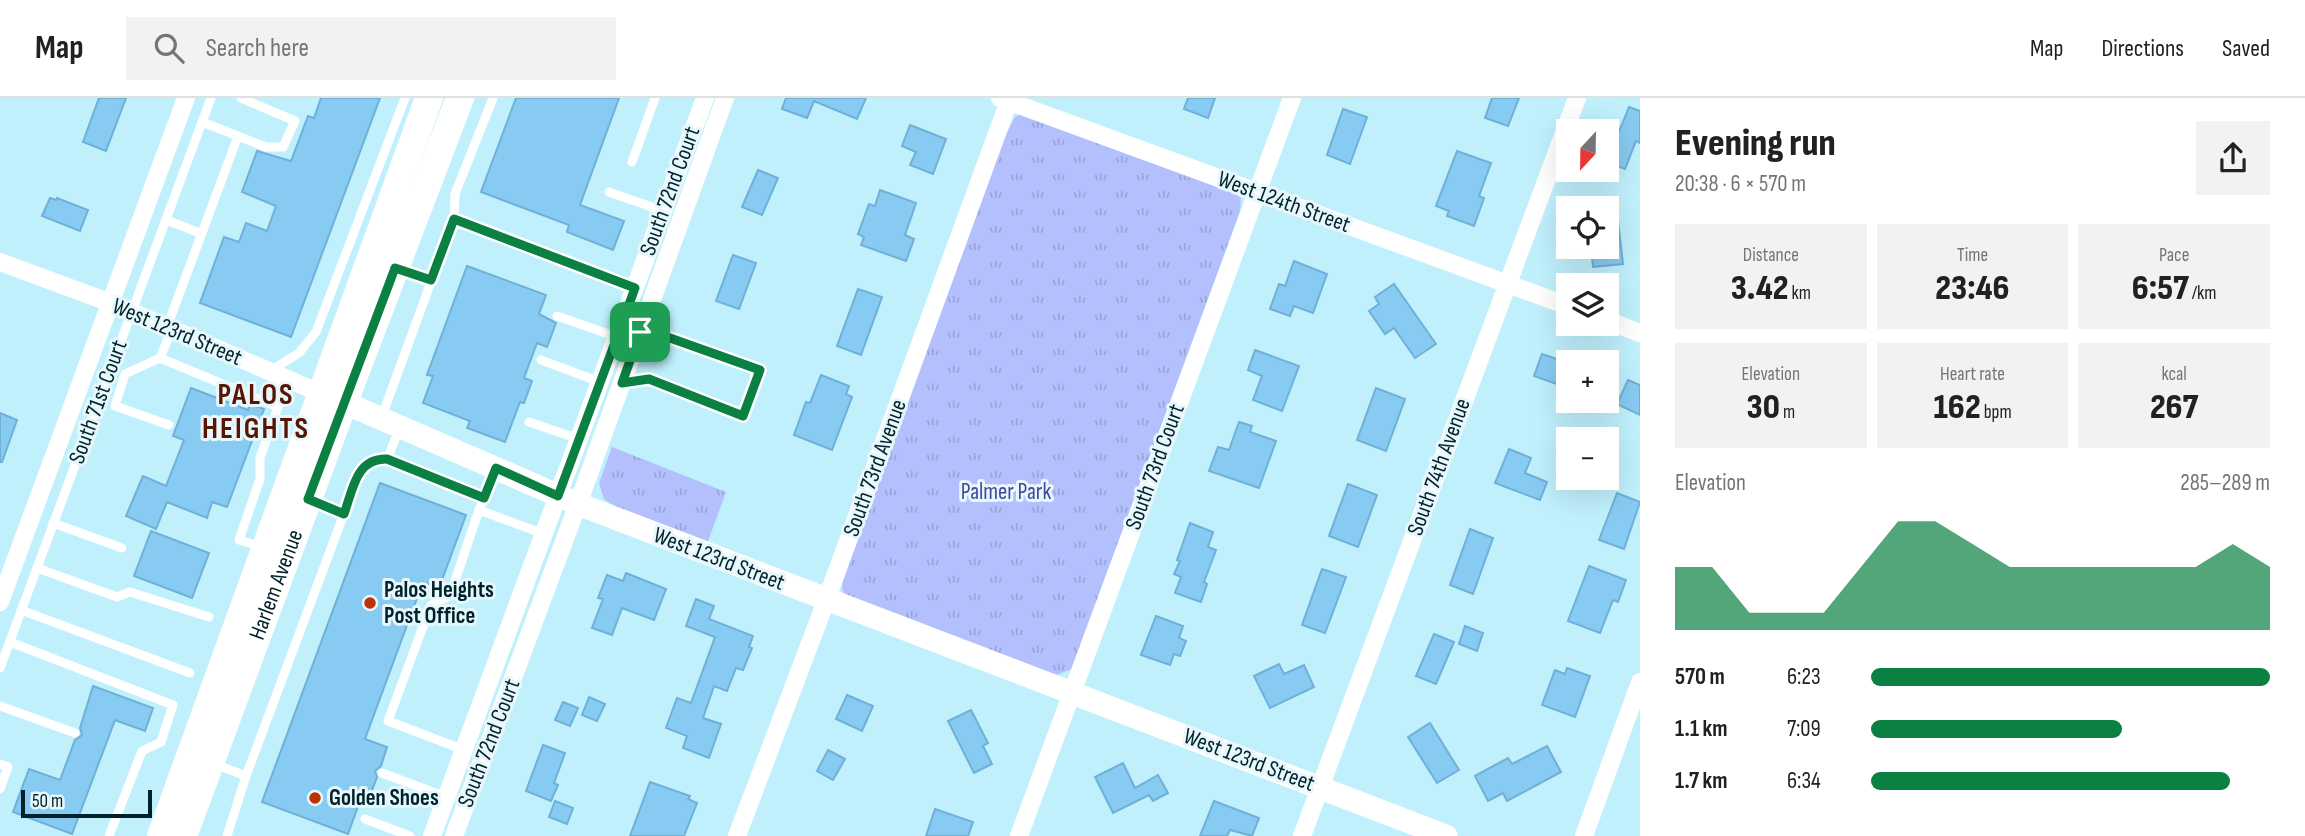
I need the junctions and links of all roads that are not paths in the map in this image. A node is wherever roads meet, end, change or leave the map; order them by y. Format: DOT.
graph roads {
  1 [pos="186,98"];
  2 [pos="211,98"];
  3 [pos="241,98"];
  4 [pos="405,98"];
  5 [pos="429,98"];
  6 [pos="460,98"];
  7 [pos="493,98"];
  8 [pos="655,98"];
  9 [pos="705,98"];
  10 [pos="725,98"];
  11 [pos="1292,98"];
  12 [pos="1577,98"];
  13 [pos="1006,99"];
  14 [pos="202,122"];
  15 [pos="237,136"];
  16 [pos="632,162"];
  17 [pos="610,192"];
  18 [pos="1257,192"];
  19 [pos="663,211"];
  20 [pos="166,219"];
  21 [pos="454,219"];
  22 [pos="200,233"];
  23 [pos="0,262"];
  24 [pos="395,268"];
  25 [pos="431,280"];
  26 [pos="1508,284"];
  27 [pos="635,288"];
  28 [pos="1556,302"];
  29 [pos="111,303"];
  30 [pos="131,312"];
  31 [pos="556,316"];
  32 [pos="1619,325"];
  33 [pos="169,328"];
  34 [pos="1640,333"];
  35 [pos="617,337"];
  36 [pos="638,338"];
  37 [pos="160,358"];
  38 [pos="541,360"];
  39 [pos="277,374"];
  40 [pos="107,378"];
  41 [pos="600,382"];
  42 [pos="121,383"];
  43 [pos="622,383"];
  44 [pos="332,397"];
  45 [pos="278,408"];
  46 [pos="391,422"];
  47 [pos="530,422"];
  48 [pos="169,425"];
  49 [pos="579,439"];
  50 [pos="387,459"];
  51 [pos="496,468"];
  52 [pos="484,498"];
  53 [pos="308,499"];
  54 [pos="568,500"];
  55 [pos="479,510"];
  56 [pos="344,514"];
  57 [pos="53,523"];
  58 [pos="544,534"];
  59 [pos="252,544"];
  60 [pos="122,548"];
  61 [pos="37,568"];
  62 [pos="0,601"];
  63 [pos="826,601"];
  64 [pos="21,610"];
  65 [pos="209,617"];
  66 [pos="10,642"];
  67 [pos="0,668"];
  68 [pos="190,673"];
  69 [pos="1640,682"];
  70 [pos="1072,691"];
  71 [pos="0,706"];
  72 [pos="75,733"];
  73 [pos="464,750"];
  74 [pos="211,762"];
  75 [pos="0,764"];
  76 [pos="382,773"];
  77 [pos="246,776"];
  78 [pos="1319,788"];
  79 [pos="0,789"];
  80 [pos="446,797"];
  81 [pos="365,819"];
  82 [pos="109,836"];
  83 [pos="161,836"];
  84 [pos="183,836"];
  85 [pos="227,836"];
  86 [pos="410,836"];
  87 [pos="432,836"];
  88 [pos="454,836"];
  89 [pos="737,836"];
  90 [pos="1018,836"];
  91 [pos="1302,836"];
  92 [pos="1446,836"];
  93 [pos="1584,836"];
  1 -- 29 [label="street, South 71st Court"];
  2 -- 14 [label="lane, South 71st Court"];
  3 -- 15 [label="lane"];
  4 -- 39 [label="lane"];
  5 -- 44 [label="main road, Harlem Avenue"];
  6 -- 24 [label="main road, Harlem Avenue"];
  7 -- 21 [label="lane"];
  8 -- 16 [label="lane"];
  9 -- 19 [label="street, South 72nd Court"];
  10 -- 36 [label="street, South 72nd Court"];
  11 -- 18 [label="street, South 73rd Court"];
  12 -- 26 [label="street, South 74th Avenue"];
  13 -- 18 [label="street, West 124th Street"];
  13 -- 63 [label="street, South 73rd Avenue"];
  14 -- 15 [label="lane"];
  14 -- 20 [label="lane, South 71st Court"];
  15 -- 22 [label="lane"];
  17 -- 19 [label="lane"];
  18 -- 26 [label="street, West 124th Street"];
  18 -- 70 [label="street, South 73rd Court"];
  19 -- 27 [label="street, South 72nd Court"];
  20 -- 22 [label="lane"];
  20 -- 30 [label="lane, South 71st Court"];
  21 -- 25 [label="lane"];
  21 -- 27 [label="lane"];
  22 -- 33 [label="lane"];
  23 -- 29 [label="street, West 123rd Street"];
  24 -- 25 [label="lane"];
  24 -- 44 [label="main road, Harlem Avenue"];
  25 -- 46 [label="lane"];
  26 -- 28 [label="street, West 124th Street"];
  26 -- 78 [label="street, South 74th Avenue"];
  27 -- 35 [label="street, South 72nd Court"];
  29 -- 30 [label="street, West 123rd Street"];
  29 -- 62 [label="street, South 71st Court"];
  30 -- 33 [label="street, West 123rd Street"];
  30 -- 40 [label="lane, South 71st Court"];
  31 -- 35 [label="lane"];
  32 -- 34 [label="street"];
  33 -- 37 [label="lane"];
  33 -- 39 [label="street, West 123rd Street"];
  35 -- 36 [label="street"];
  35 -- 41 [label="street, South 72nd Court"];
  36 -- 43 [label="street, South 72nd Court"];
  36 -- 43 [label="lane"];
  37 -- 42 [label="lane"];
  37 -- 45 [label="lane"];
  38 -- 41 [label="lane"];
  39 -- 44 [label="street, West 123rd Street"];
  39 -- 45 [label="lane"];
  40 -- 42 [label="lane"];
  40 -- 57 [label="lane, South 71st Court"];
  41 -- 49 [label="street, South 72nd Court"];
  42 -- 48 [label="lane"];
  43 -- 54 [label="street, South 72nd Court"];
  44 -- 46 [label="street, West 123rd Street"];
  44 -- 53 [label="main road, Harlem Avenue"];
  44 -- 59 [label="main road, Harlem Avenue"];
  45 -- 59 [label="lane"];
  46 -- 50 [label="lane"];
  46 -- 51 [label="street, West 123rd Street"];
  47 -- 49 [label="lane"];
  49 -- 54 [label="street, South 72nd Court"];
  50 -- 52 [label="lane"];
  50 -- 56 [label="lane"];
  51 -- 52 [label="lane"];
  51 -- 54 [label="street, West 123rd Street"];
  52 -- 55 [label="lane"];
  53 -- 56 [label="lane"];
  53 -- 74 [label="main road, Harlem Avenue"];
  54 -- 58 [label="street, South 72nd Court"];
  54 -- 63 [label="street, West 123rd Street"];
  54 -- 88 [label="street, South 72nd Court"];
  55 -- 58 [label="lane"];
  55 -- 73 [label="lane"];
  56 -- 77 [label="lane"];
  57 -- 60 [label="lane"];
  57 -- 61 [label="lane, South 71st Court"];
  58 -- 73 [label="street, South 72nd Court"];
  59 -- 83 [label="main road, Harlem Avenue"];
  61 -- 64 [label="lane, South 71st Court"];
  61 -- 65 [label="lane"];
  63 -- 70 [label="street, West 123rd Street"];
  63 -- 89 [label="street, South 73rd Avenue"];
  64 -- 66 [label="lane, South 71st Court"];
  64 -- 68 [label="lane"];
  66 -- 67 [label="lane, South 71st Court"];
  66 -- 82 [label="lane"];
  69 -- 93 [label="street"];
  70 -- 78 [label="street, West 123rd Street"];
  70 -- 90 [label="street, South 73rd Court"];
  71 -- 72 [label="lane"];
  73 -- 80 [label="street, South 72nd Court"];
  74 -- 77 [label="lane"];
  74 -- 84 [label="main road, Harlem Avenue"];
  75 -- 79 [label="lane"];
  76 -- 80 [label="lane"];
  77 -- 85 [label="lane"];
  78 -- 91 [label="street, South 74th Avenue"];
  78 -- 92 [label="street, West 123rd Street"];
  80 -- 87 [label="street, South 72nd Court"];
  81 -- 86 [label="lane"];
}
